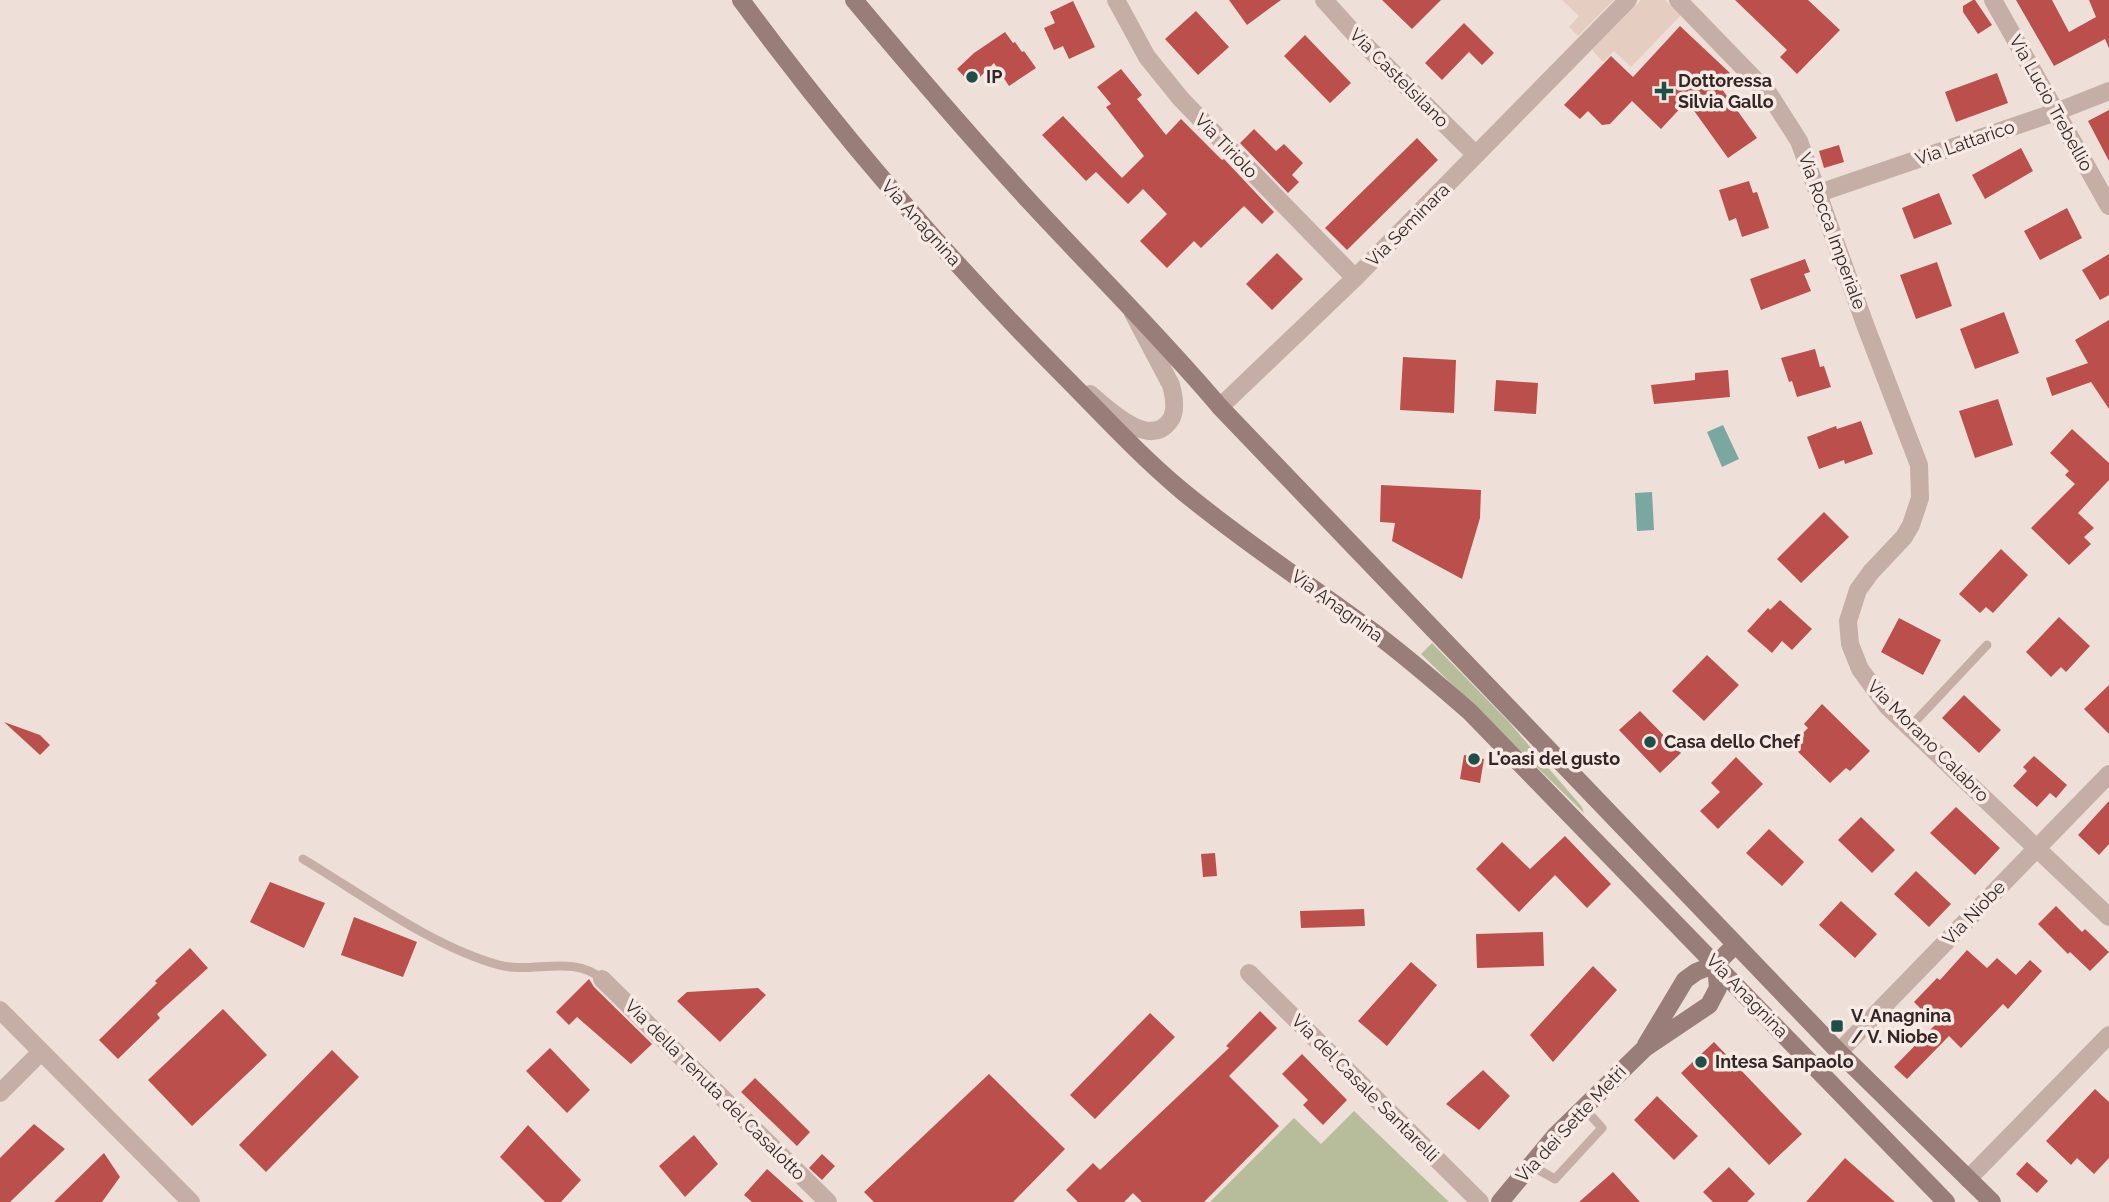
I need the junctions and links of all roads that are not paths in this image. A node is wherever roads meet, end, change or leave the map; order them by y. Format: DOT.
graph roads {
  1 [pos="741,0"];
  2 [pos="854,0"];
  3 [pos="1116,0"];
  4 [pos="1324,0"];
  5 [pos="1628,0"];
  6 [pos="1993,0"];
  7 [pos="1681,1"];
  8 [pos="2109,91"];
  9 [pos="2056,112"];
  10 [pos="1476,155"];
  11 [pos="1819,194"];
  12 [pos="2109,206"];
  13 [pos="1355,278"];
  14 [pos="1128,305"];
  15 [pos="1032,344"];
  16 [pos="1220,407"];
  17 [pos="1904,537"];
  18 [pos="1987,645"];
  19 [pos="1910,727"];
  20 [pos="2109,774"];
  21 [pos="2037,849"];
  22 [pos="303,859"];
  23 [pos="2109,918"];
  24 [pos="1735,945"];
  25 [pos="1716,964"];
  26 [pos="1249,974"];
  27 [pos="602,979"];
  28 [pos="0,1010"];
  29 [pos="2109,1035"];
  30 [pos="1645,1048"];
  31 [pos="41,1052"];
  32 [pos="1839,1052"];
  33 [pos="0,1093"];
  34 [pos="1584,1108"];
  35 [pos="1530,1165"];
  36 [pos="1968,1179"];
  37 [pos="191,1202"];
  38 [pos="828,1202"];
  39 [pos="1480,1202"];
  40 [pos="1500,1202"];
  41 [pos="1946,1202"];
  42 [pos="1992,1202"];
  1 -- 15 [label="main road, Via Anagnina"];
  2 -- 14 [label="main road, Via Anagnina"];
  3 -- 13 [label="street, Via Tiriolo"];
  4 -- 10 [label="street, Via Castelsilano"];
  5 -- 10 [label="street, Via Seminara"];
  6 -- 9 [label="street, Via Lucio Trebellio"];
  7 -- 11 [label="street, Via Rocca Imperiale"];
  8 -- 9 [label="street, Via Lattarico"];
  9 -- 11 [label="street, Via Lattarico"];
  9 -- 12 [label="street, Via Lucio Trebellio"];
  10 -- 13 [label="street, Via Seminara"];
  11 -- 17 [label="street, Via Rocca Imperiale"];
  13 -- 16 [label="street, Via Seminara"];
  14 -- 15 [label="street"];
  14 -- 16 [label="main road, Via Anagnina"];
  15 -- 25 [label="main road, Via Anagnina"];
  16 -- 24 [label="main road, Via Anagnina"];
  17 -- 19 [label="street, Via Morano Calabro"];
  18 -- 19 [label="lane"];
  19 -- 21 [label="street, Via Morano Calabro"];
  20 -- 21 [label="street, Via Niobe"];
  21 -- 23 [label="street, Via Morano Calabro"];
  21 -- 32 [label="street, Via Niobe"];
  22 -- 27 [label="lane"];
  24 -- 25 [label="main road"];
  24 -- 32 [label="main road, Via Anagnina"];
  25 -- 30 [label="main road, Via dei Sette Metri"];
  25 -- 30 [label="main road, Via dei Sette Metri"];
  25 -- 41 [label="main road, Via Anagnina"];
  26 -- 39 [label="street, Via del Casale Santarelli"];
  27 -- 38 [label="street, Via della Tenuta del Casalotto"];
  28 -- 31 [label="street"];
  29 -- 36 [label="street"];
  30 -- 34 [label="main road, Via dei Sette Metri"];
  31 -- 33 [label="street"];
  31 -- 37 [label="street"];
  32 -- 36 [label="main road, Via Anagnina"];
  34 -- 35 [label="main road, Via dei Sette Metri"];
  34 -- 35 [label="lane"];
  35 -- 40 [label="main road, Via dei Sette Metri"];
  36 -- 42 [label="main road, Via Anagnina"];
}
